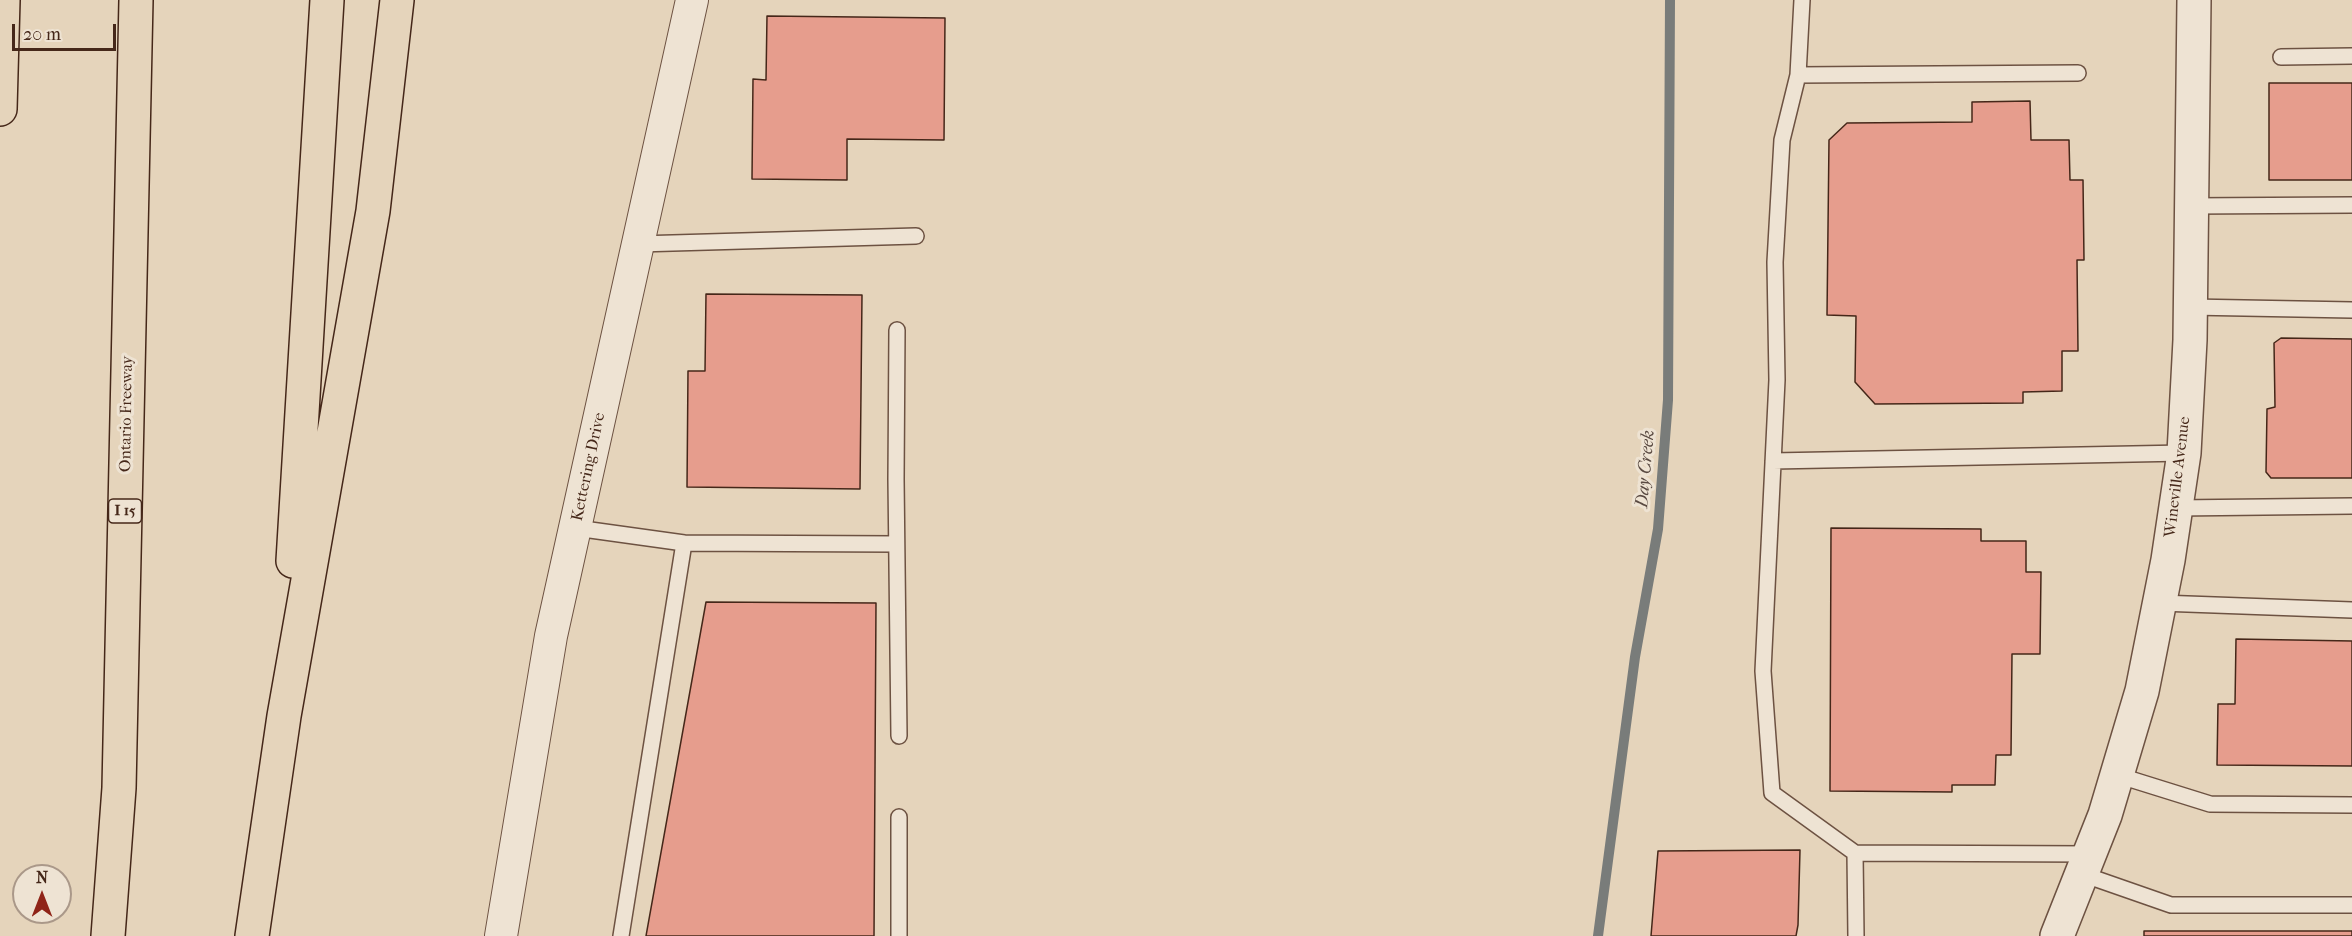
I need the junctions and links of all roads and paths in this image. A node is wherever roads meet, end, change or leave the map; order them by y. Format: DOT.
graph roads {
  1 [pos="3,0"];
  2 [pos="136,0"];
  3 [pos="327,0"];
  4 [pos="397,0"];
  5 [pos="692,0"];
  6 [pos="1802,0"];
  7 [pos="2194,0"];
  8 [pos="2352,56"];
  9 [pos="2281,57"];
  10 [pos="2078,73"];
  11 [pos="1798,75"];
  12 [pos="0,109"];
  13 [pos="2352,205"];
  14 [pos="2191,206"];
  15 [pos="916,236"];
  16 [pos="638,244"];
  17 [pos="2190,307"];
  18 [pos="2352,310"];
  19 [pos="897,330"];
  20 [pos="2184,453"];
  21 [pos="1773,460"];
  22 [pos="2352,506"];
  23 [pos="2176,508"];
  24 [pos="576,528"];
  25 [pos="684,543"];
  26 [pos="896,544"];
  27 [pos="2160,603"];
  28 [pos="2352,610"];
  29 [pos="284,716"];
  30 [pos="899,736"];
  31 [pos="2117,775"];
  32 [pos="2352,805"];
  33 [pos="899,817"];
  34 [pos="1856,852"];
  35 [pos="2086,864"];
  36 [pos="2352,905"];
  37 [pos="108,936"];
  38 [pos="252,936"];
  39 [pos="501,936"];
  40 [pos="621,936"];
  41 [pos="899,936"];
  42 [pos="1856,936"];
  43 [pos="2057,936"];
  1 -- 12 [label="highway"];
  2 -- 37 [label="highway, Ontario Freeway / I 15"];
  3 -- 29 [label="highway"];
  4 -- 29 [label="highway"];
  5 -- 16 [label="street, Kettering Drive"];
  6 -- 11 [label="lane"];
  7 -- 14 [label="street, Wineville Avenue"];
  8 -- 9 [label="lane"];
  10 -- 11 [label="lane"];
  11 -- 21 [label="lane"];
  13 -- 14 [label="lane"];
  14 -- 17 [label="street, Wineville Avenue"];
  15 -- 16 [label="lane"];
  16 -- 24 [label="street, Kettering Drive"];
  17 -- 18 [label="lane"];
  17 -- 20 [label="street, Wineville Avenue"];
  19 -- 26 [label="lane"];
  20 -- 21 [label="lane"];
  20 -- 23 [label="street, Wineville Avenue"];
  21 -- 34 [label="lane"];
  22 -- 23 [label="lane"];
  23 -- 27 [label="street, Wineville Avenue"];
  24 -- 25 [label="lane"];
  24 -- 39 [label="street, Kettering Drive"];
  25 -- 26 [label="lane"];
  25 -- 40 [label="lane"];
  26 -- 30 [label="lane"];
  27 -- 28 [label="lane"];
  27 -- 31 [label="street, Wineville Avenue"];
  29 -- 38 [label="highway"];
  31 -- 32 [label="lane"];
  31 -- 35 [label="street, Wineville Avenue"];
  33 -- 41 [label="lane"];
  34 -- 35 [label="lane"];
  34 -- 42 [label="lane"];
  35 -- 36 [label="lane"];
  35 -- 43 [label="street, Wineville Avenue"];
}
